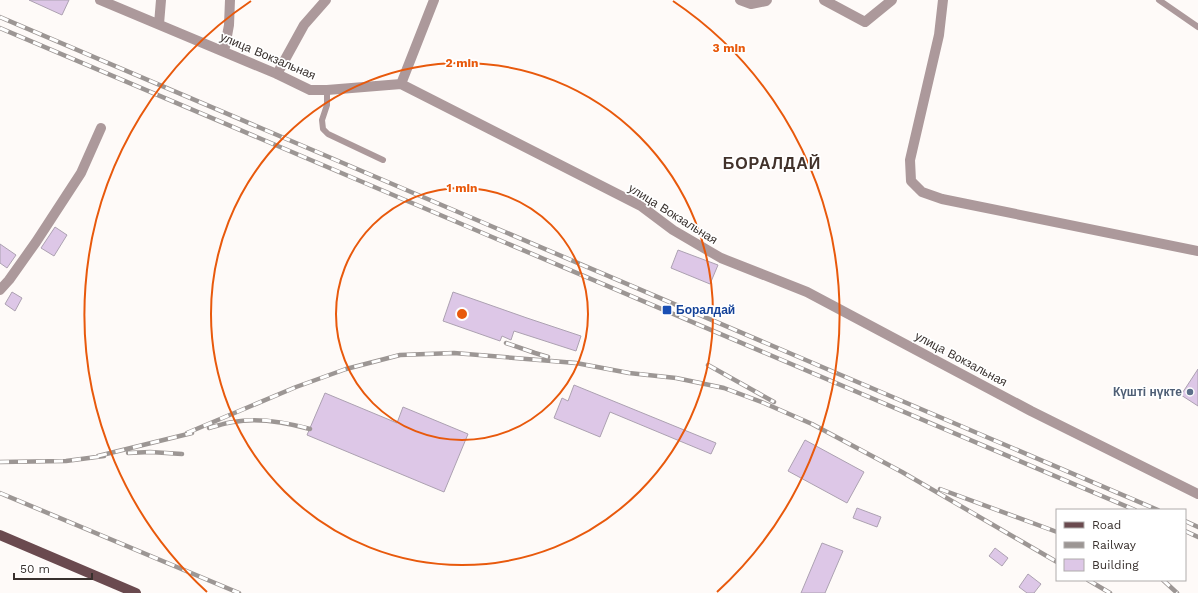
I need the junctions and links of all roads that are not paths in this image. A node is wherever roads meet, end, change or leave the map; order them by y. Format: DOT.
graph roads {
  1 [pos="100,0"];
  2 [pos="161,0"];
  3 [pos="230,0"];
  4 [pos="326,0"];
  5 [pos="434,0"];
  6 [pos="740,0"];
  7 [pos="767,0"];
  8 [pos="824,0"];
  9 [pos="892,0"];
  10 [pos="943,0"];
  11 [pos="1159,0"];
  12 [pos="159,24"];
  13 [pos="1198,27"];
  14 [pos="224,52"];
  15 [pos="277,74"];
  16 [pos="401,84"];
  17 [pos="326,90"];
  18 [pos="101,128"];
  19 [pos="383,160"];
  20 [pos="1198,251"];
  21 [pos="0,290"];
  22 [pos="1198,494"];
  23 [pos="0,535"];
  24 [pos="136,593"];
  1 -- 12 [label="street, улица Вокзальная"];
  2 -- 12 [label="street"];
  3 -- 14 [label="street"];
  4 -- 15 [label="street"];
  5 -- 16 [label="street"];
  6 -- 7 [label="street"];
  8 -- 9 [label="street"];
  10 -- 20 [label="street"];
  11 -- 13 [label="lane"];
  12 -- 14 [label="street, улица Вокзальная"];
  14 -- 15 [label="street, улица Вокзальная"];
  15 -- 17 [label="street, улица Вокзальная"];
  16 -- 17 [label="street, улица Вокзальная"];
  16 -- 22 [label="street, улица Вокзальная"];
  17 -- 19 [label="lane"];
  18 -- 21 [label="street"];
  23 -- 24 [label="main road"];
}
